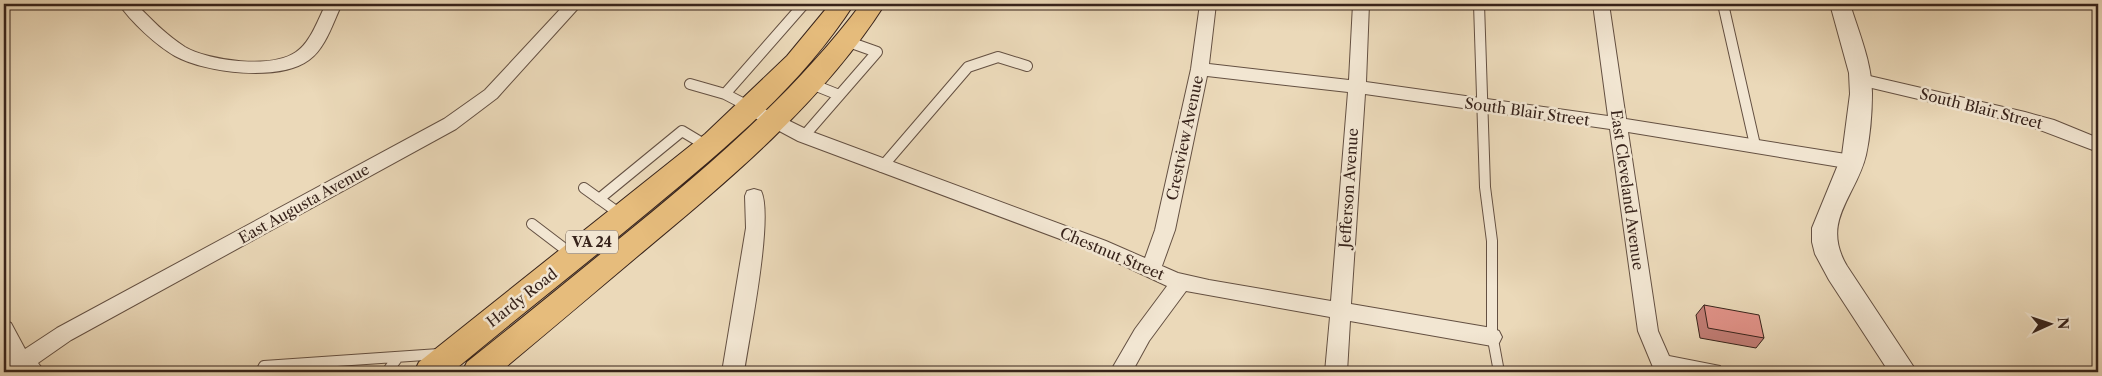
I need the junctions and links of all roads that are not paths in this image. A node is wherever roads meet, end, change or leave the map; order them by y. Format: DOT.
graph roads {
  1 [pos="127,4"];
  2 [pos="334,4"];
  3 [pos="574,4"];
  4 [pos="804,4"];
  5 [pos="842,4"];
  6 [pos="873,4"];
  7 [pos="1208,4"];
  8 [pos="1361,4"];
  9 [pos="1480,4"];
  10 [pos="1601,4"];
  11 [pos="1723,4"];
  12 [pos="1840,4"];
  13 [pos="846,41"];
  14 [pos="1026,66"];
  15 [pos="1200,69"];
  16 [pos="1861,80"];
  17 [pos="809,83"];
  18 [pos="690,84"];
  19 [pos="1357,87"];
  20 [pos="725,94"];
  21 [pos="839,95"];
  22 [pos="1482,105"];
  23 [pos="762,114"];
  24 [pos="1618,125"];
  25 [pos="804,136"];
  26 [pos="1755,145"];
  27 [pos="2098,145"];
  28 [pos="708,147"];
  29 [pos="1852,162"];
  30 [pos="882,167"];
  31 [pos="584,188"];
  32 [pos="754,196"];
  33 [pos="599,199"];
  34 [pos="624,217"];
  35 [pos="532,224"];
  36 [pos="574,256"];
  37 [pos="1151,269"];
  38 [pos="1182,282"];
  39 [pos="1340,309"];
  40 [pos="4,329"];
  41 [pos="1492,337"];
  42 [pos="453,353"];
  43 [pos="398,357"];
  44 [pos="1665,368"];
  45 [pos="21,369"];
  46 [pos="261,372"];
  47 [pos="387,372"];
  48 [pos="430,372"];
  49 [pos="478,372"];
  50 [pos="733,372"];
  51 [pos="1122,372"];
  52 [pos="1336,372"];
  53 [pos="1499,372"];
  54 [pos="1712,372"];
  55 [pos="1904,372"];
  1 -- 2 [label="street"];
  3 -- 45 [label="street, East Augusta Avenue"];
  4 -- 20 [label="lane"];
  5 -- 23 [label="main road, VA 24"];
  6 -- 13 [label="main road, VA 24"];
  7 -- 15 [label="street, Crestview Avenue"];
  8 -- 19 [label="street, Jefferson Avenue"];
  9 -- 22 [label="lane"];
  10 -- 24 [label="street, East Cleveland Avenue"];
  11 -- 26 [label="lane"];
  12 -- 16 [label="street"];
  13 -- 17 [label="main road, VA 24"];
  13 -- 21 [label="lane"];
  14 -- 30 [label="lane"];
  15 -- 19 [label="street, South Blair Street"];
  15 -- 37 [label="street, Crestview Avenue"];
  16 -- 27 [label="street, South Blair Street"];
  16 -- 29 [label="street"];
  17 -- 21 [label="lane"];
  17 -- 23 [label="main road, VA 24"];
  18 -- 20 [label="lane"];
  19 -- 22 [label="street, South Blair Street"];
  19 -- 39 [label="street, Jefferson Avenue"];
  20 -- 23 [label="lane"];
  21 -- 25 [label="lane"];
  22 -- 24 [label="street, South Blair Street"];
  22 -- 41 [label="lane"];
  23 -- 25 [label="street, Chestnut Street"];
  23 -- 28 [label="main road, Hardy Road / VA 24"];
  23 -- 49 [label="main road, Hardy Road / VA 24"];
  24 -- 26 [label="street, South Blair Street"];
  24 -- 44 [label="street, East Cleveland Avenue"];
  25 -- 30 [label="street, Chestnut Street"];
  26 -- 29 [label="street, South Blair Street"];
  28 -- 33 [label="lane"];
  28 -- 34 [label="main road, Hardy Road / VA 24"];
  29 -- 55 [label="street"];
  30 -- 37 [label="street, Chestnut Street"];
  31 -- 33 [label="lane"];
  32 -- 50 [label="street"];
  33 -- 34 [label="lane"];
  34 -- 36 [label="main road, Hardy Road / VA 24"];
  35 -- 36 [label="lane"];
  36 -- 42 [label="main road, Hardy Road / VA 24"];
  37 -- 38 [label="street, Chestnut Street"];
  38 -- 39 [label="street, Chestnut Street"];
  38 -- 51 [label="street"];
  39 -- 41 [label="street, Chestnut Street"];
  39 -- 52 [label="street, Jefferson Avenue"];
  40 -- 45 [label="street"];
  41 -- 53 [label="lane"];
  42 -- 43 [label="lane"];
  42 -- 48 [label="main road, Hardy Road / VA 24"];
  43 -- 46 [label="lane"];
  43 -- 47 [label="lane"];
  44 -- 54 [label="street"];
}
